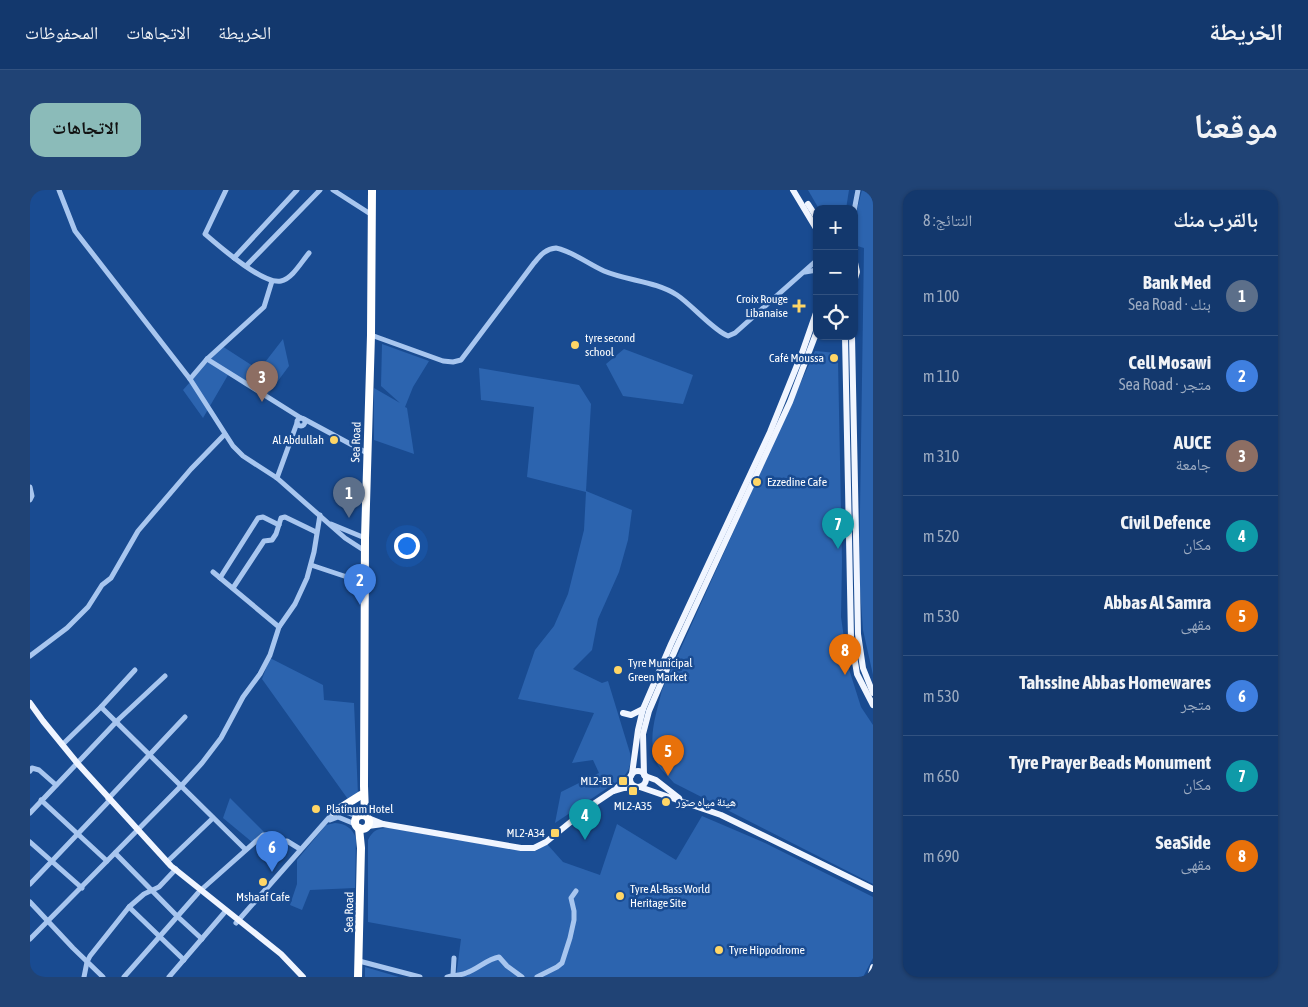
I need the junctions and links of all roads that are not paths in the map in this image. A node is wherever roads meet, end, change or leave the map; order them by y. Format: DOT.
graph roads {
  1 [pos="59,190"];
  2 [pos="226,190"];
  3 [pos="298,190"];
  4 [pos="320,190"];
  5 [pos="333,190"];
  6 [pos="372,190"];
  7 [pos="793,190"];
  8 [pos="798,190"];
  9 [pos="858,190"];
  10 [pos="855,205"];
  11 [pos="813,212"];
  12 [pos="372,215"];
  13 [pos="813,223"];
  14 [pos="309,253"];
  15 [pos="234,258"];
  16 [pos="813,264"];
  17 [pos="246,266"];
  18 [pos="813,271"];
  19 [pos="805,272"];
  20 [pos="272,281"];
  21 [pos="813,327"];
  22 [pos="371,335"];
  23 [pos="814,340"];
  24 [pos="845,340"];
  25 [pos="852,340"];
  26 [pos="207,360"];
  27 [pos="190,379"];
  28 [pos="300,422"];
  29 [pos="225,434"];
  30 [pos="367,453"];
  31 [pos="277,478"];
  32 [pos="30,487"];
  33 [pos="30,500"];
  34 [pos="320,515"];
  35 [pos="328,523"];
  36 [pos="279,525"];
  37 [pos="316,532"];
  38 [pos="365,538"];
  39 [pos="365,551"];
  40 [pos="311,565"];
  41 [pos="213,572"];
  42 [pos="220,578"];
  43 [pos="365,583"];
  44 [pos="233,588"];
  45 [pos="279,627"];
  46 [pos="30,656"];
  47 [pos="135,670"];
  48 [pos="166,676"];
  49 [pos="873,693"];
  50 [pos="653,695"];
  51 [pos="30,703"];
  52 [pos="873,705"];
  53 [pos="101,706"];
  54 [pos="643,709"];
  55 [pos="624,713"];
  56 [pos="185,717"];
  57 [pos="116,723"];
  58 [pos="62,745"];
  59 [pos="150,753"];
  60 [pos="78,764"];
  61 [pos="31,768"];
  62 [pos="631,775"];
  63 [pos="645,776"];
  64 [pos="56,785"];
  65 [pos="182,785"];
  66 [pos="364,786"];
  67 [pos="638,787"];
  68 [pos="613,792"];
  69 [pos="361,795"];
  70 [pos="109,799"];
  71 [pos="41,800"];
  72 [pos="684,801"];
  73 [pos="334,812"];
  74 [pos="30,813"];
  75 [pos="213,818"];
  76 [pos="327,821"];
  77 [pos="363,821"];
  78 [pos="136,830"];
  79 [pos="78,833"];
  80 [pos="30,842"];
  81 [pos="245,849"];
  82 [pos="300,850"];
  83 [pos="115,852"];
  84 [pos="53,861"];
  85 [pos="107,861"];
  86 [pos="172,867"];
  87 [pos="30,884"];
  88 [pos="82,888"];
  89 [pos="873,888"];
  90 [pos="152,891"];
  91 [pos="199,891"];
  92 [pos="576,891"];
  93 [pos="30,902"];
  94 [pos="129,907"];
  95 [pos="224,913"];
  96 [pos="177,916"];
  97 [pos="49,921"];
  98 [pos="238,922"];
  99 [pos="159,936"];
  100 [pos="30,939"];
  101 [pos="202,939"];
  102 [pos="454,958"];
  103 [pos="184,960"];
  104 [pos="359,961"];
  105 [pos="87,962"];
  106 [pos="289,964"];
  107 [pos="873,967"];
  108 [pos="453,975"];
  109 [pos="84,977"];
  110 [pos="103,977"];
  111 [pos="124,977"];
  112 [pos="169,977"];
  113 [pos="299,977"];
  114 [pos="303,977"];
  115 [pos="358,977"];
  116 [pos="420,977"];
  117 [pos="447,977"];
  118 [pos="522,977"];
  119 [pos="538,977"];
  120 [pos="870,977"];
  1 -- 27 [label="street"];
  2 -- 15 [label="street"];
  3 -- 15 [label="street"];
  4 -- 17 [label="street"];
  5 -- 12 [label="street"];
  6 -- 12 [label="highway, Sea Road"];
  7 -- 13 [label="main road"];
  8 -- 11 [label="main road"];
  9 -- 10 [label="street"];
  12 -- 22 [label="highway, Sea Road"];
  14 -- 20 [label="street"];
  15 -- 17 [label="street"];
  16 -- 19 [label="street"];
  17 -- 20 [label="street"];
  18 -- 19 [label="street"];
  19 -- 22 [label="street"];
  20 -- 26 [label="street"];
  21 -- 50 [label="main road"];
  22 -- 30 [label="highway, Sea Road"];
  23 -- 50 [label="main road"];
  24 -- 52 [label="main road"];
  25 -- 49 [label="main road"];
  26 -- 27 [label="street"];
  26 -- 28 [label="street"];
  27 -- 29 [label="street"];
  28 -- 30 [label="street"];
  28 -- 31 [label="street"];
  29 -- 31 [label="street"];
  29 -- 46 [label="street"];
  30 -- 38 [label="highway, Sea Road"];
  31 -- 34 [label="street"];
  32 -- 33 [label="street"];
  34 -- 35 [label="street"];
  34 -- 37 [label="street"];
  35 -- 38 [label="street"];
  35 -- 39 [label="street"];
  36 -- 37 [label="street"];
  36 -- 42 [label="street"];
  36 -- 44 [label="street"];
  37 -- 40 [label="street"];
  38 -- 39 [label="highway, Sea Road"];
  39 -- 43 [label="highway, Sea Road"];
  40 -- 43 [label="street"];
  40 -- 45 [label="street"];
  41 -- 42 [label="street"];
  42 -- 44 [label="street"];
  43 -- 66 [label="highway, Sea Road"];
  44 -- 45 [label="street"];
  45 -- 65 [label="street"];
  47 -- 53 [label="street"];
  48 -- 57 [label="street"];
  50 -- 54 [label="main road"];
  50 -- 63 [label="main road"];
  51 -- 58 [label="main road"];
  53 -- 57 [label="street"];
  53 -- 58 [label="street"];
  54 -- 55 [label="main road"];
  54 -- 62 [label="main road"];
  56 -- 59 [label="street"];
  57 -- 59 [label="street"];
  57 -- 60 [label="street"];
  58 -- 60 [label="main road"];
  59 -- 65 [label="street"];
  59 -- 70 [label="street"];
  60 -- 64 [label="street"];
  60 -- 70 [label="main road"];
  61 -- 64 [label="street"];
  62 -- 63 [label="main road"];
  62 -- 67 [label="main road"];
  62 -- 68 [label="main road"];
  63 -- 67 [label="main road"];
  63 -- 72 [label="main road"];
  64 -- 71 [label="street"];
  65 -- 75 [label="street"];
  65 -- 78 [label="street"];
  66 -- 69 [label="highway, Sea Road"];
  66 -- 77 [label="highway, Sea Road"];
  67 -- 68 [label="main road"];
  67 -- 72 [label="main road"];
  68 -- 77 [label="main road"];
  69 -- 73 [label="highway"];
  69 -- 77 [label="highway, Sea Road"];
  70 -- 78 [label="main road"];
  70 -- 79 [label="street"];
  71 -- 74 [label="street"];
  71 -- 79 [label="street"];
  72 -- 89 [label="main road"];
  73 -- 76 [label="street"];
  73 -- 77 [label="street"];
  75 -- 81 [label="street"];
  75 -- 86 [label="street"];
  76 -- 77 [label="street"];
  76 -- 82 [label="street"];
  77 -- 104 [label="highway, Sea Road"];
  78 -- 83 [label="street"];
  78 -- 86 [label="main road"];
  79 -- 84 [label="street"];
  79 -- 85 [label="street"];
  80 -- 84 [label="street"];
  81 -- 82 [label="street"];
  81 -- 91 [label="street"];
  82 -- 98 [label="street"];
  83 -- 85 [label="street"];
  83 -- 90 [label="street"];
  84 -- 87 [label="street"];
  84 -- 88 [label="street"];
  85 -- 88 [label="street"];
  86 -- 90 [label="street"];
  86 -- 91 [label="main road"];
  88 -- 97 [label="street"];
  90 -- 94 [label="street"];
  90 -- 96 [label="street"];
  91 -- 95 [label="main road"];
  91 -- 96 [label="street"];
  91 -- 98 [label="main road"];
  92 -- 119 [label="street"];
  93 -- 97 [label="street"];
  94 -- 99 [label="street"];
  94 -- 105 [label="street"];
  95 -- 98 [label="main road"];
  95 -- 101 [label="street"];
  96 -- 99 [label="street"];
  96 -- 101 [label="street"];
  97 -- 100 [label="street"];
  97 -- 105 [label="street"];
  98 -- 106 [label="main road"];
  99 -- 103 [label="street"];
  99 -- 111 [label="street"];
  101 -- 103 [label="street"];
  102 -- 108 [label="street"];
  103 -- 112 [label="street"];
  104 -- 115 [label="highway, Sea Road"];
  104 -- 116 [label="street"];
  105 -- 109 [label="street"];
  105 -- 110 [label="street"];
  106 -- 113 [label="main road"];
  106 -- 114 [label="main road"];
  107 -- 120 [label="main road"];
  108 -- 117 [label="street"];
  108 -- 118 [label="street"];
}
